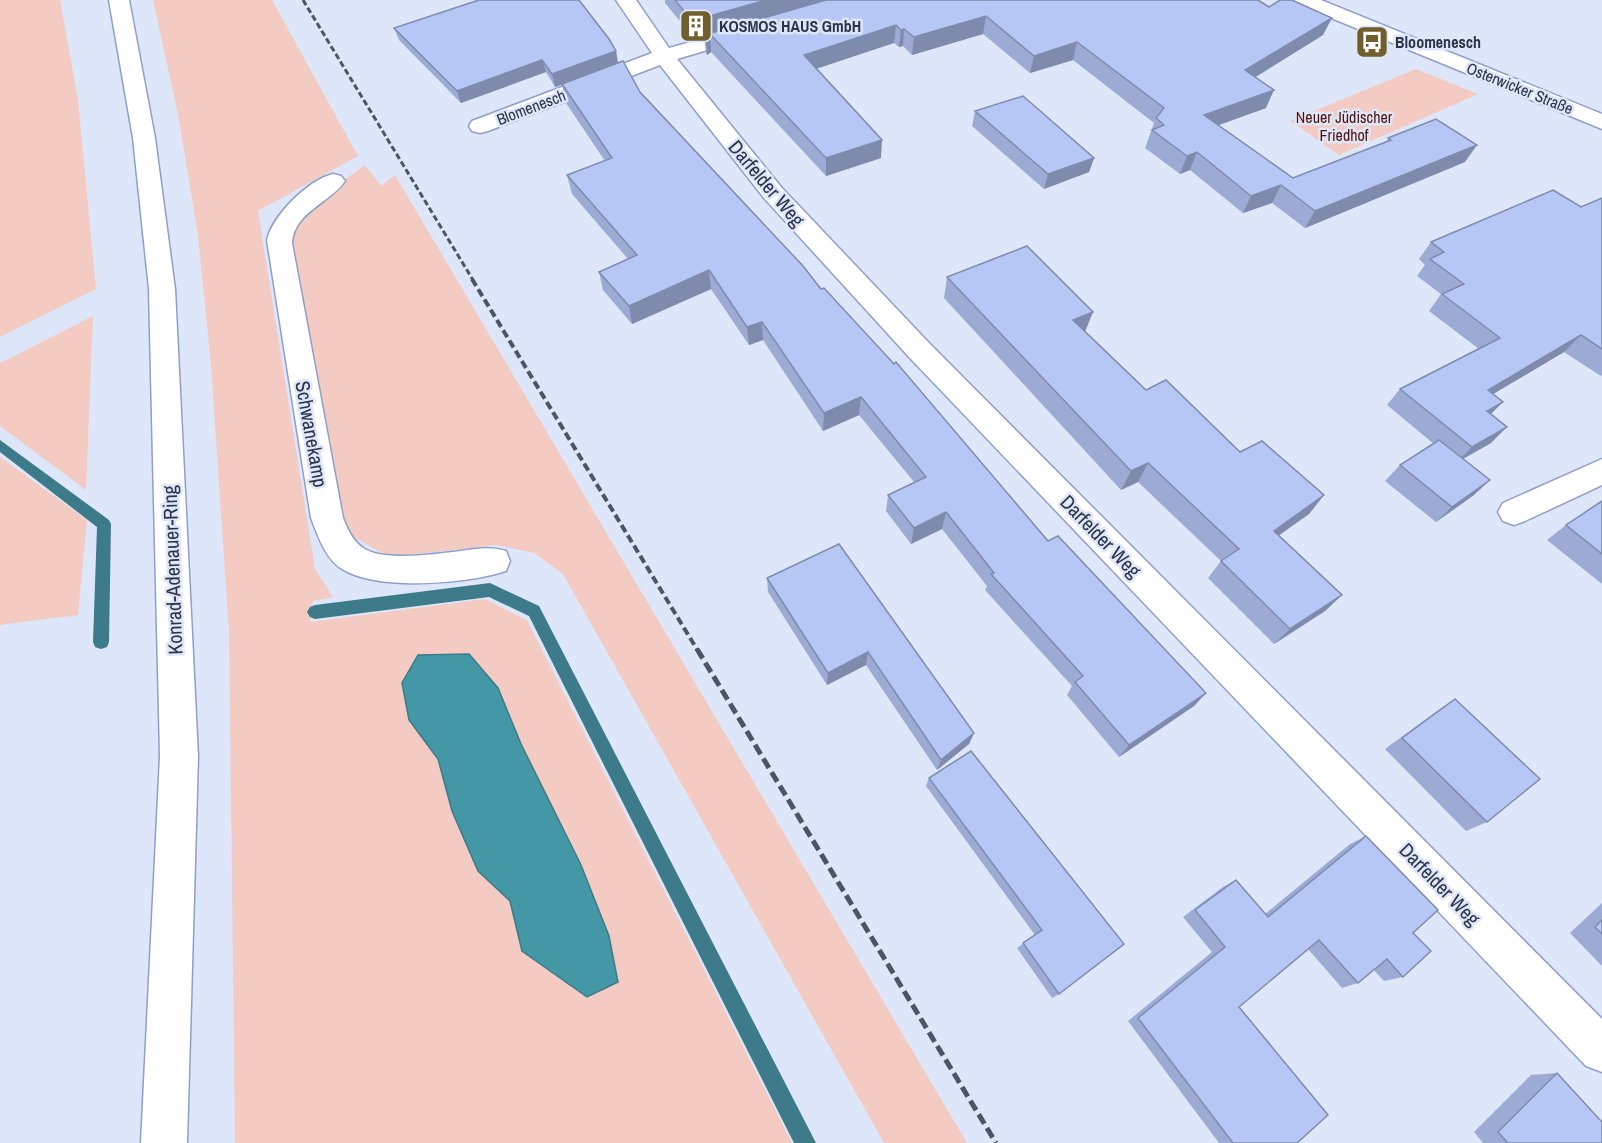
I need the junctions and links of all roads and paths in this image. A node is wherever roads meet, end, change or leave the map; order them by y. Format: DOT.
graph roads {
  1 [pos="120,0"];
  2 [pos="626,0"];
  3 [pos="1304,0"];
  4 [pos="765,27"];
  5 [pos="664,56"];
  6 [pos="1602,122"];
  7 [pos="480,126"];
  8 [pos="333,181"];
  9 [pos="1602,471"];
  10 [pos="1514,512"];
  11 [pos="494,561"];
  12 [pos="1602,1050"];
  13 [pos="164,1143"];
  1 -- 13 [label="street, Konrad-Adenauer-Ring"];
  2 -- 5 [label="street, Darfelder Weg"];
  3 -- 6 [label="street, Osterwicker Straße"];
  4 -- 5 [label="street, Blomenesch"];
  5 -- 7 [label="street, Blomenesch"];
  5 -- 12 [label="street, Darfelder Weg"];
  8 -- 11 [label="street, Schwanekamp"];
  9 -- 10 [label="street"];
}
